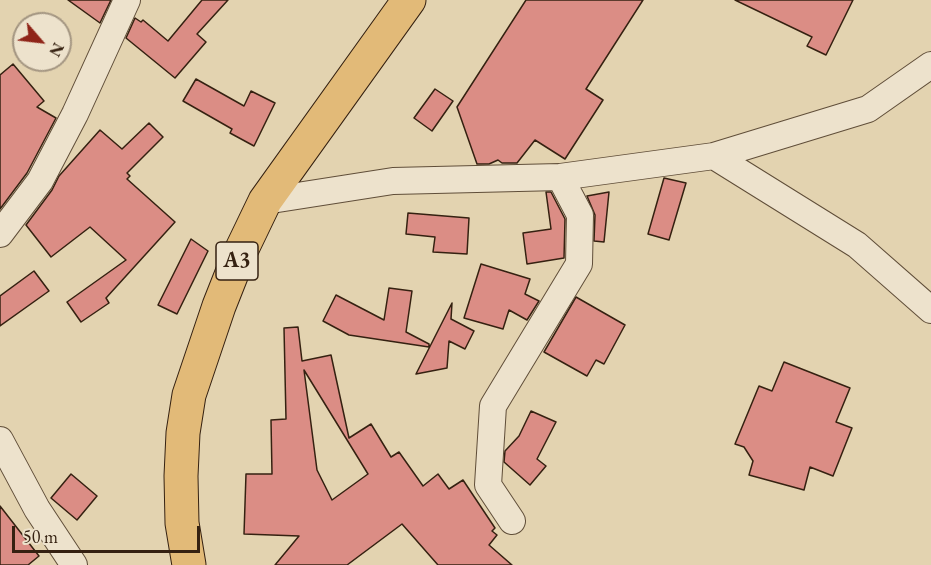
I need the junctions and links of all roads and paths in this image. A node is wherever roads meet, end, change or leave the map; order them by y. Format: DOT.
graph roads {
  1 [pos="127,0"];
  2 [pos="409,0"];
  3 [pos="931,65"];
  4 [pos="714,156"];
  5 [pos="560,177"];
  6 [pos="265,201"];
  7 [pos="0,234"];
  8 [pos="931,310"];
  9 [pos="0,440"];
  10 [pos="512,521"];
  11 [pos="74,565"];
  12 [pos="189,565"];
  1 -- 7 [label="street"];
  2 -- 6 [label="highway, A3"];
  3 -- 4 [label="street"];
  4 -- 5 [label="street"];
  4 -- 8 [label="street"];
  5 -- 6 [label="street"];
  5 -- 10 [label="street"];
  6 -- 12 [label="highway, A3"];
  9 -- 11 [label="street"];
}
